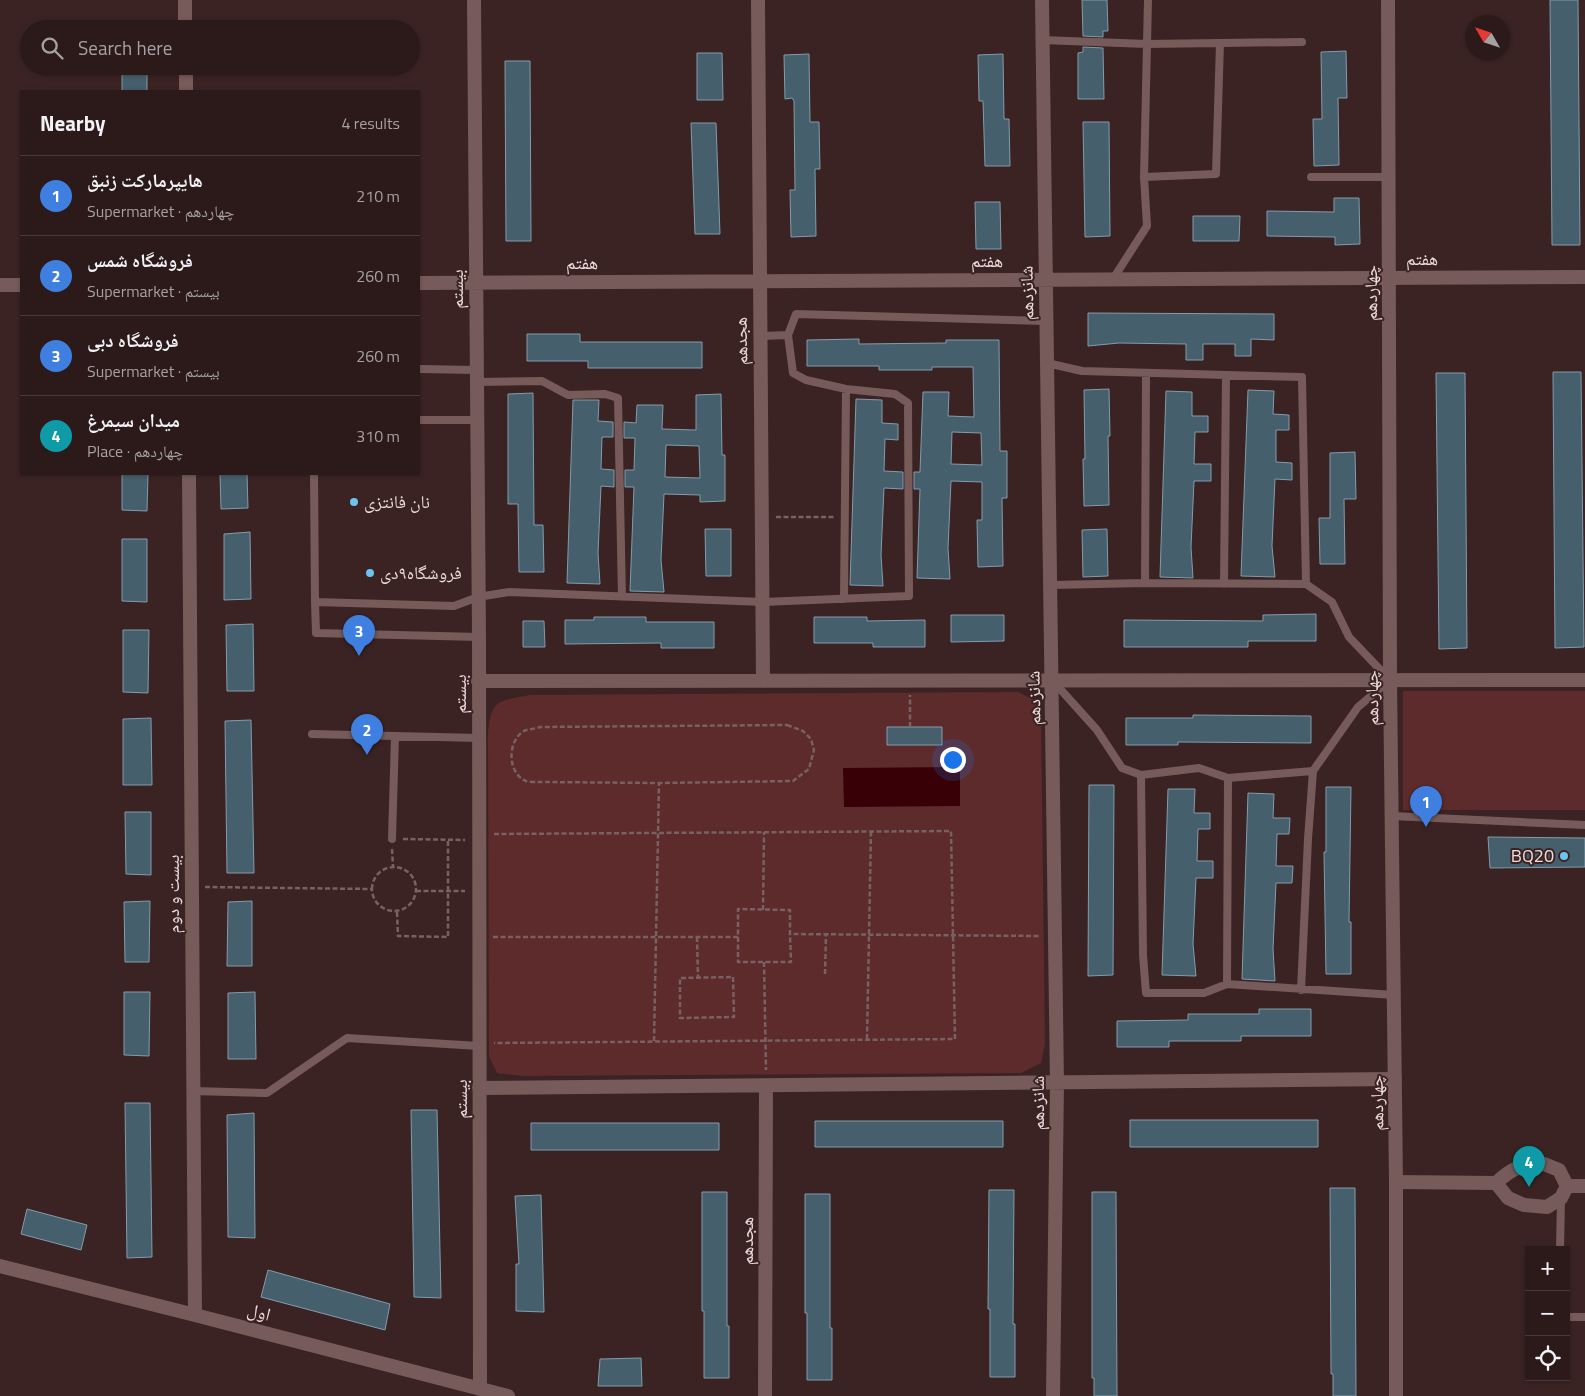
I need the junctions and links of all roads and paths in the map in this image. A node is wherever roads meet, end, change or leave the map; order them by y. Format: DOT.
graph roads {
  1 [pos="185,0"];
  2 [pos="474,0"];
  3 [pos="758,0"];
  4 [pos="1042,0"];
  5 [pos="1148,0"];
  6 [pos="1388,0"];
  7 [pos="185,20"];
  8 [pos="1042,40"];
  9 [pos="1302,42"];
  10 [pos="1220,43"];
  11 [pos="1147,44"];
  12 [pos="186,75"];
  13 [pos="186,90"];
  14 [pos="1144,177"];
  15 [pos="1311,177"];
  16 [pos="1389,177"];
  17 [pos="1585,277"];
  18 [pos="1390,278"];
  19 [pos="1113,279"];
  20 [pos="1046,280"];
  21 [pos="760,281"];
  22 [pos="420,283"];
  23 [pos="476,283"];
  24 [pos="20,285"];
  25 [pos="0,286"];
  26 [pos="1046,321"];
  27 [pos="788,335"];
  28 [pos="760,336"];
  29 [pos="1047,363"];
  30 [pos="420,369"];
  31 [pos="1146,372"];
  32 [pos="1226,375"];
  33 [pos="477,376"];
  34 [pos="846,389"];
  35 [pos="420,420"];
  36 [pos="477,420"];
  37 [pos="189,475"];
  38 [pos="314,475"];
  39 [pos="762,517"];
  40 [pos="845,517"];
  41 [pos="1144,583"];
  42 [pos="1224,584"];
  43 [pos="1306,584"];
  44 [pos="1051,585"];
  45 [pos="478,597"];
  46 [pos="622,597"];
  47 [pos="844,599"];
  48 [pos="315,602"];
  49 [pos="763,602"];
  50 [pos="479,637"];
  51 [pos="1052,680"];
  52 [pos="1390,680"];
  53 [pos="1585,680"];
  54 [pos="478,681"];
  55 [pos="763,681"];
  56 [pos="910,681"];
  57 [pos="910,727"];
  58 [pos="312,734"];
  59 [pos="395,736"];
  60 [pos="479,738"];
  61 [pos="1313,771"];
  62 [pos="1140,775"];
  63 [pos="1228,778"];
  64 [pos="659,783"];
  65 [pos="1392,816"];
  66 [pos="1585,824"];
  67 [pos="871,831"];
  68 [pos="659,832"];
  69 [pos="764,832"];
  70 [pos="392,839"];
  71 [pos="448,840"];
  72 [pos="479,840"];
  73 [pos="393,868"];
  74 [pos="192,887"];
  75 [pos="371,888"];
  76 [pos="448,890"];
  77 [pos="416,891"];
  78 [pos="479,891"];
  79 [pos="763,910"];
  80 [pos="397,912"];
  81 [pos="790,934"];
  82 [pos="826,934"];
  83 [pos="869,934"];
  84 [pos="953,935"];
  85 [pos="479,936"];
  86 [pos="1055,936"];
  87 [pos="657,937"];
  88 [pos="697,937"];
  89 [pos="738,937"];
  90 [pos="764,962"];
  91 [pos="825,974"];
  92 [pos="698,978"];
  93 [pos="1227,984"];
  94 [pos="1301,990"];
  95 [pos="1394,994"];
  96 [pos="867,1039"];
  97 [pos="765,1040"];
  98 [pos="654,1041"];
  99 [pos="479,1046"];
  100 [pos="1395,1079"];
  101 [pos="1057,1083"];
  102 [pos="766,1086"];
  103 [pos="479,1088"];
  104 [pos="193,1091"];
  105 [pos="1396,1182"];
  106 [pos="1496,1183"];
  107 [pos="1585,1186"];
  108 [pos="1564,1192"];
  109 [pos="1560,1246"];
  110 [pos="0,1266"];
  111 [pos="195,1315"];
  112 [pos="1570,1317"];
  113 [pos="1585,1317"];
  114 [pos="480,1388"];
  115 [pos="508,1396"];
  116 [pos="765,1396"];
  117 [pos="1053,1396"];
  118 [pos="1396,1396"];
  1 -- 7 [label="street"];
  2 -- 23 [label="street, بیستم"];
  3 -- 21 [label="street, هجدهم"];
  4 -- 8 [label="street, شانزدهم"];
  5 -- 11 [label="lane"];
  6 -- 16 [label="street, چهاردهم"];
  8 -- 11 [label="lane"];
  8 -- 20 [label="street, شانزدهم"];
  9 -- 10 [label="lane"];
  10 -- 11 [label="lane"];
  10 -- 14 [label="lane"];
  11 -- 14 [label="lane"];
  12 -- 13 [label="street"];
  14 -- 19 [label="lane"];
  15 -- 16 [label="lane"];
  16 -- 18 [label="street, چهاردهم"];
  17 -- 18 [label="street, هفتم"];
  18 -- 19 [label="street, هفتم"];
  18 -- 52 [label="street, چهاردهم"];
  19 -- 20 [label="street, هفتم"];
  20 -- 21 [label="street, هفتم"];
  20 -- 26 [label="street, شانزدهم"];
  21 -- 23 [label="street, هفتم"];
  21 -- 28 [label="street, هجدهم"];
  22 -- 23 [label="street, هفتم"];
  23 -- 33 [label="street, بیستم"];
  24 -- 25 [label="street"];
  26 -- 27 [label="lane"];
  26 -- 29 [label="street, شانزدهم"];
  27 -- 28 [label="lane"];
  27 -- 34 [label="lane"];
  28 -- 39 [label="street, هجدهم"];
  29 -- 31 [label="lane"];
  29 -- 44 [label="street, شانزدهم"];
  30 -- 33 [label="lane"];
  31 -- 32 [label="lane"];
  31 -- 41 [label="lane"];
  32 -- 42 [label="lane"];
  32 -- 43 [label="lane"];
  33 -- 36 [label="street, بیستم"];
  33 -- 46 [label="lane"];
  34 -- 40 [label="lane"];
  34 -- 47 [label="lane"];
  35 -- 36 [label="lane"];
  36 -- 45 [label="street, بیستم"];
  37 -- 74 [label="street, بیست و دوم"];
  38 -- 48 [label="lane"];
  39 -- 40 [label="path"];
  39 -- 49 [label="street, هجدهم"];
  40 -- 47 [label="lane"];
  41 -- 42 [label="lane"];
  41 -- 44 [label="lane"];
  42 -- 43 [label="lane"];
  43 -- 52 [label="lane"];
  44 -- 51 [label="street, شانزدهم"];
  45 -- 46 [label="lane"];
  45 -- 48 [label="lane"];
  45 -- 50 [label="street, بیستم"];
  46 -- 49 [label="lane"];
  47 -- 49 [label="lane"];
  48 -- 50 [label="lane"];
  49 -- 55 [label="street, هجدهم"];
  50 -- 54 [label="street, بیستم"];
  51 -- 52 [label="street"];
  51 -- 56 [label="street"];
  51 -- 62 [label="lane"];
  51 -- 86 [label="street, شانزدهم"];
  52 -- 53 [label="street"];
  52 -- 61 [label="lane"];
  52 -- 65 [label="street, چهاردهم"];
  54 -- 55 [label="street"];
  54 -- 60 [label="street, بیستم"];
  55 -- 56 [label="street"];
  56 -- 57 [label="path"];
  58 -- 59 [label="lane"];
  59 -- 60 [label="lane"];
  59 -- 70 [label="lane"];
  60 -- 72 [label="street, بیستم"];
  61 -- 63 [label="lane"];
  61 -- 94 [label="lane"];
  62 -- 63 [label="lane"];
  62 -- 93 [label="lane"];
  63 -- 93 [label="lane"];
  64 -- 64 [label="path"];
  64 -- 68 [label="path"];
  65 -- 66 [label="lane"];
  65 -- 95 [label="street, چهاردهم"];
  67 -- 69 [label="path"];
  67 -- 83 [label="path"];
  67 -- 84 [label="path"];
  68 -- 69 [label="path"];
  68 -- 72 [label="path"];
  68 -- 87 [label="path"];
  69 -- 79 [label="path"];
  70 -- 71 [label="path"];
  70 -- 73 [label="path"];
  71 -- 72 [label="path"];
  71 -- 76 [label="path"];
  72 -- 78 [label="street, بیستم"];
  73 -- 75 [label="path"];
  73 -- 77 [label="path"];
  74 -- 75 [label="path"];
  74 -- 104 [label="street, بیست و دوم"];
  75 -- 80 [label="path"];
  76 -- 77 [label="path"];
  76 -- 78 [label="path"];
  76 -- 80 [label="path"];
  77 -- 80 [label="path"];
  78 -- 85 [label="street, بیستم"];
  79 -- 81 [label="path"];
  79 -- 89 [label="path"];
  81 -- 82 [label="path"];
  81 -- 90 [label="path"];
  82 -- 83 [label="path"];
  82 -- 91 [label="path"];
  83 -- 84 [label="path"];
  83 -- 96 [label="path"];
  84 -- 86 [label="path"];
  84 -- 96 [label="path"];
  85 -- 87 [label="path"];
  85 -- 99 [label="street, بیستم"];
  86 -- 101 [label="street, شانزدهم"];
  87 -- 88 [label="path"];
  87 -- 98 [label="path"];
  88 -- 89 [label="path"];
  88 -- 92 [label="path"];
  89 -- 90 [label="path"];
  90 -- 97 [label="path"];
  92 -- 92 [label="path"];
  93 -- 94 [label="lane"];
  94 -- 95 [label="lane"];
  95 -- 100 [label="street, چهاردهم"];
  96 -- 97 [label="path"];
  97 -- 98 [label="path"];
  97 -- 102 [label="path"];
  98 -- 99 [label="path"];
  99 -- 103 [label="street, بیستم"];
  99 -- 104 [label="lane"];
  100 -- 101 [label="street"];
  100 -- 105 [label="street, چهاردهم"];
  101 -- 102 [label="street"];
  101 -- 117 [label="street, شانزدهم"];
  102 -- 103 [label="street"];
  102 -- 116 [label="street, هجدهم"];
  103 -- 114 [label="street, بیستم"];
  104 -- 111 [label="street, بیست و دوم"];
  105 -- 106 [label="street"];
  105 -- 118 [label="street, چهاردهم"];
  106 -- 108 [label="street"];
  106 -- 108 [label="street"];
  107 -- 108 [label="street"];
  108 -- 109 [label="lane"];
  110 -- 111 [label="street, اول"];
  111 -- 114 [label="street, اول"];
  112 -- 113 [label="lane"];
  114 -- 115 [label="street, اول"];
}
